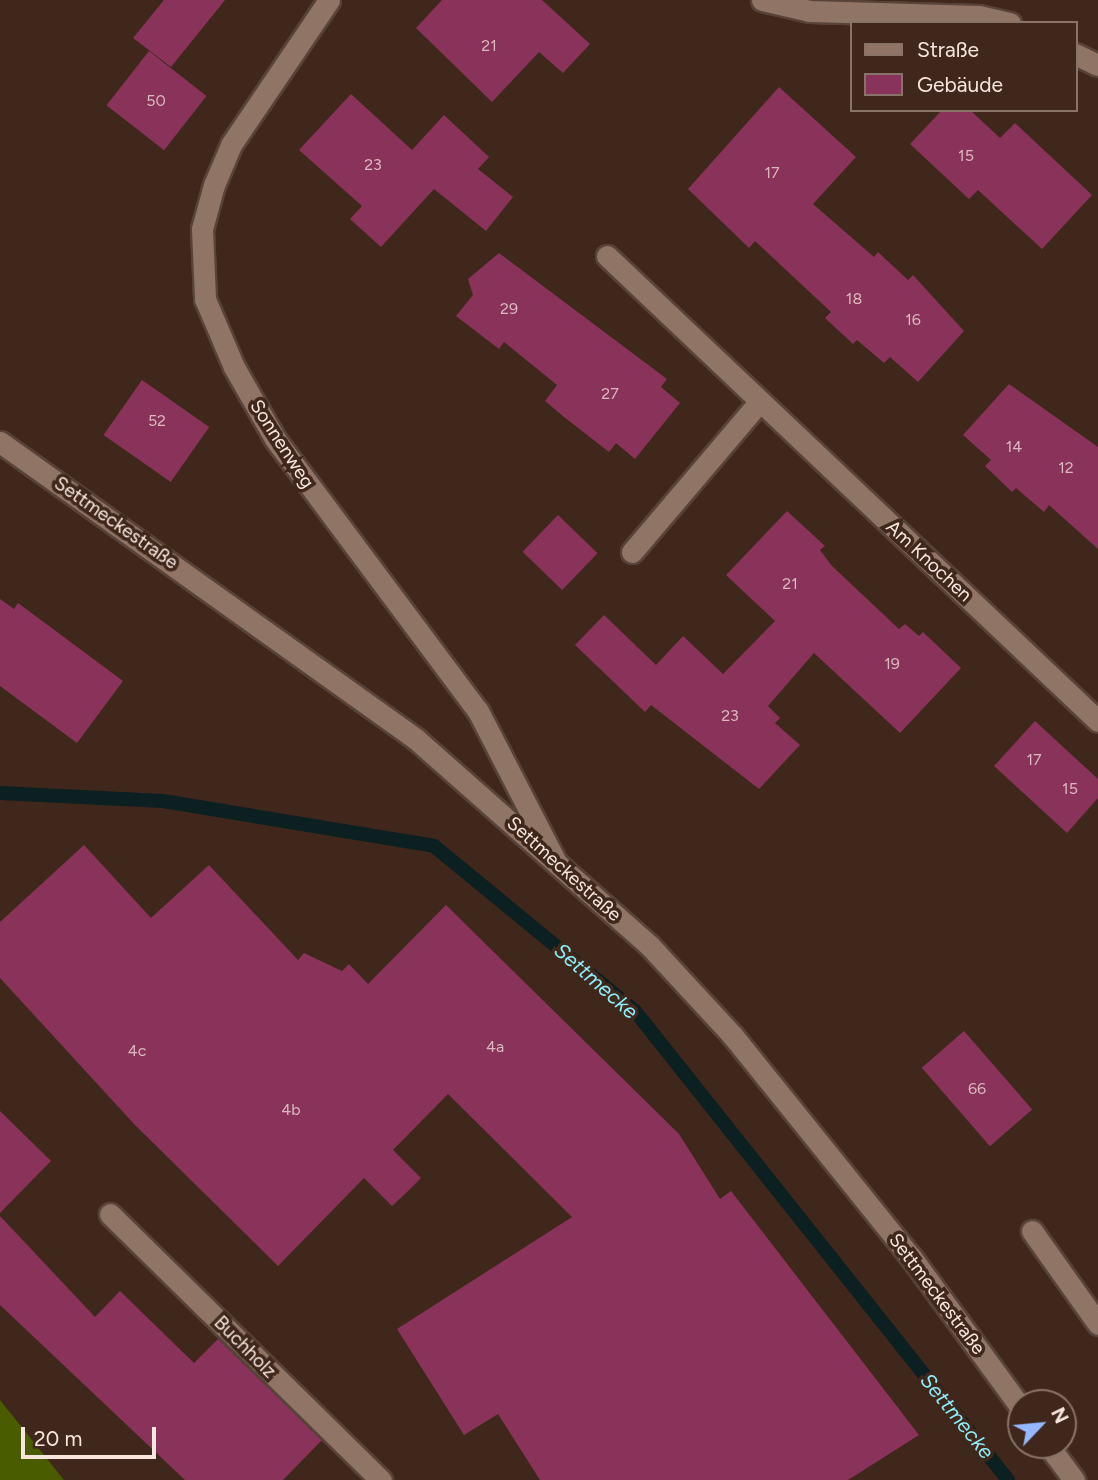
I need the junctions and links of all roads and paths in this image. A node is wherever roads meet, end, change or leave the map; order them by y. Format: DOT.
graph roads {
  1 [pos="329,0"];
  2 [pos="762,0"];
  3 [pos="950,8"];
  4 [pos="1002,21"];
  5 [pos="1077,55"];
  6 [pos="1098,65"];
  7 [pos="607,256"];
  8 [pos="759,402"];
  9 [pos="0,442"];
  10 [pos="632,552"];
  11 [pos="1098,721"];
  12 [pos="555,860"];
  13 [pos="110,1214"];
  14 [pos="1032,1231"];
  15 [pos="1098,1324"];
  16 [pos="1007,1389"];
  17 [pos="1058,1459"];
  18 [pos="381,1480"];
  19 [pos="1074,1480"];
  1 -- 12 [label="street, Sonnenweg"];
  2 -- 3 [label="street"];
  3 -- 4 [label="street"];
  5 -- 6 [label="street"];
  7 -- 8 [label="street, Am Knochen"];
  8 -- 10 [label="street"];
  8 -- 11 [label="street, Am Knochen"];
  9 -- 12 [label="street, Settmeckestraße"];
  12 -- 16 [label="street, Settmeckestraße"];
  13 -- 18 [label="street, Buchholz"];
  14 -- 15 [label="street"];
  17 -- 19 [label="street"];
}
